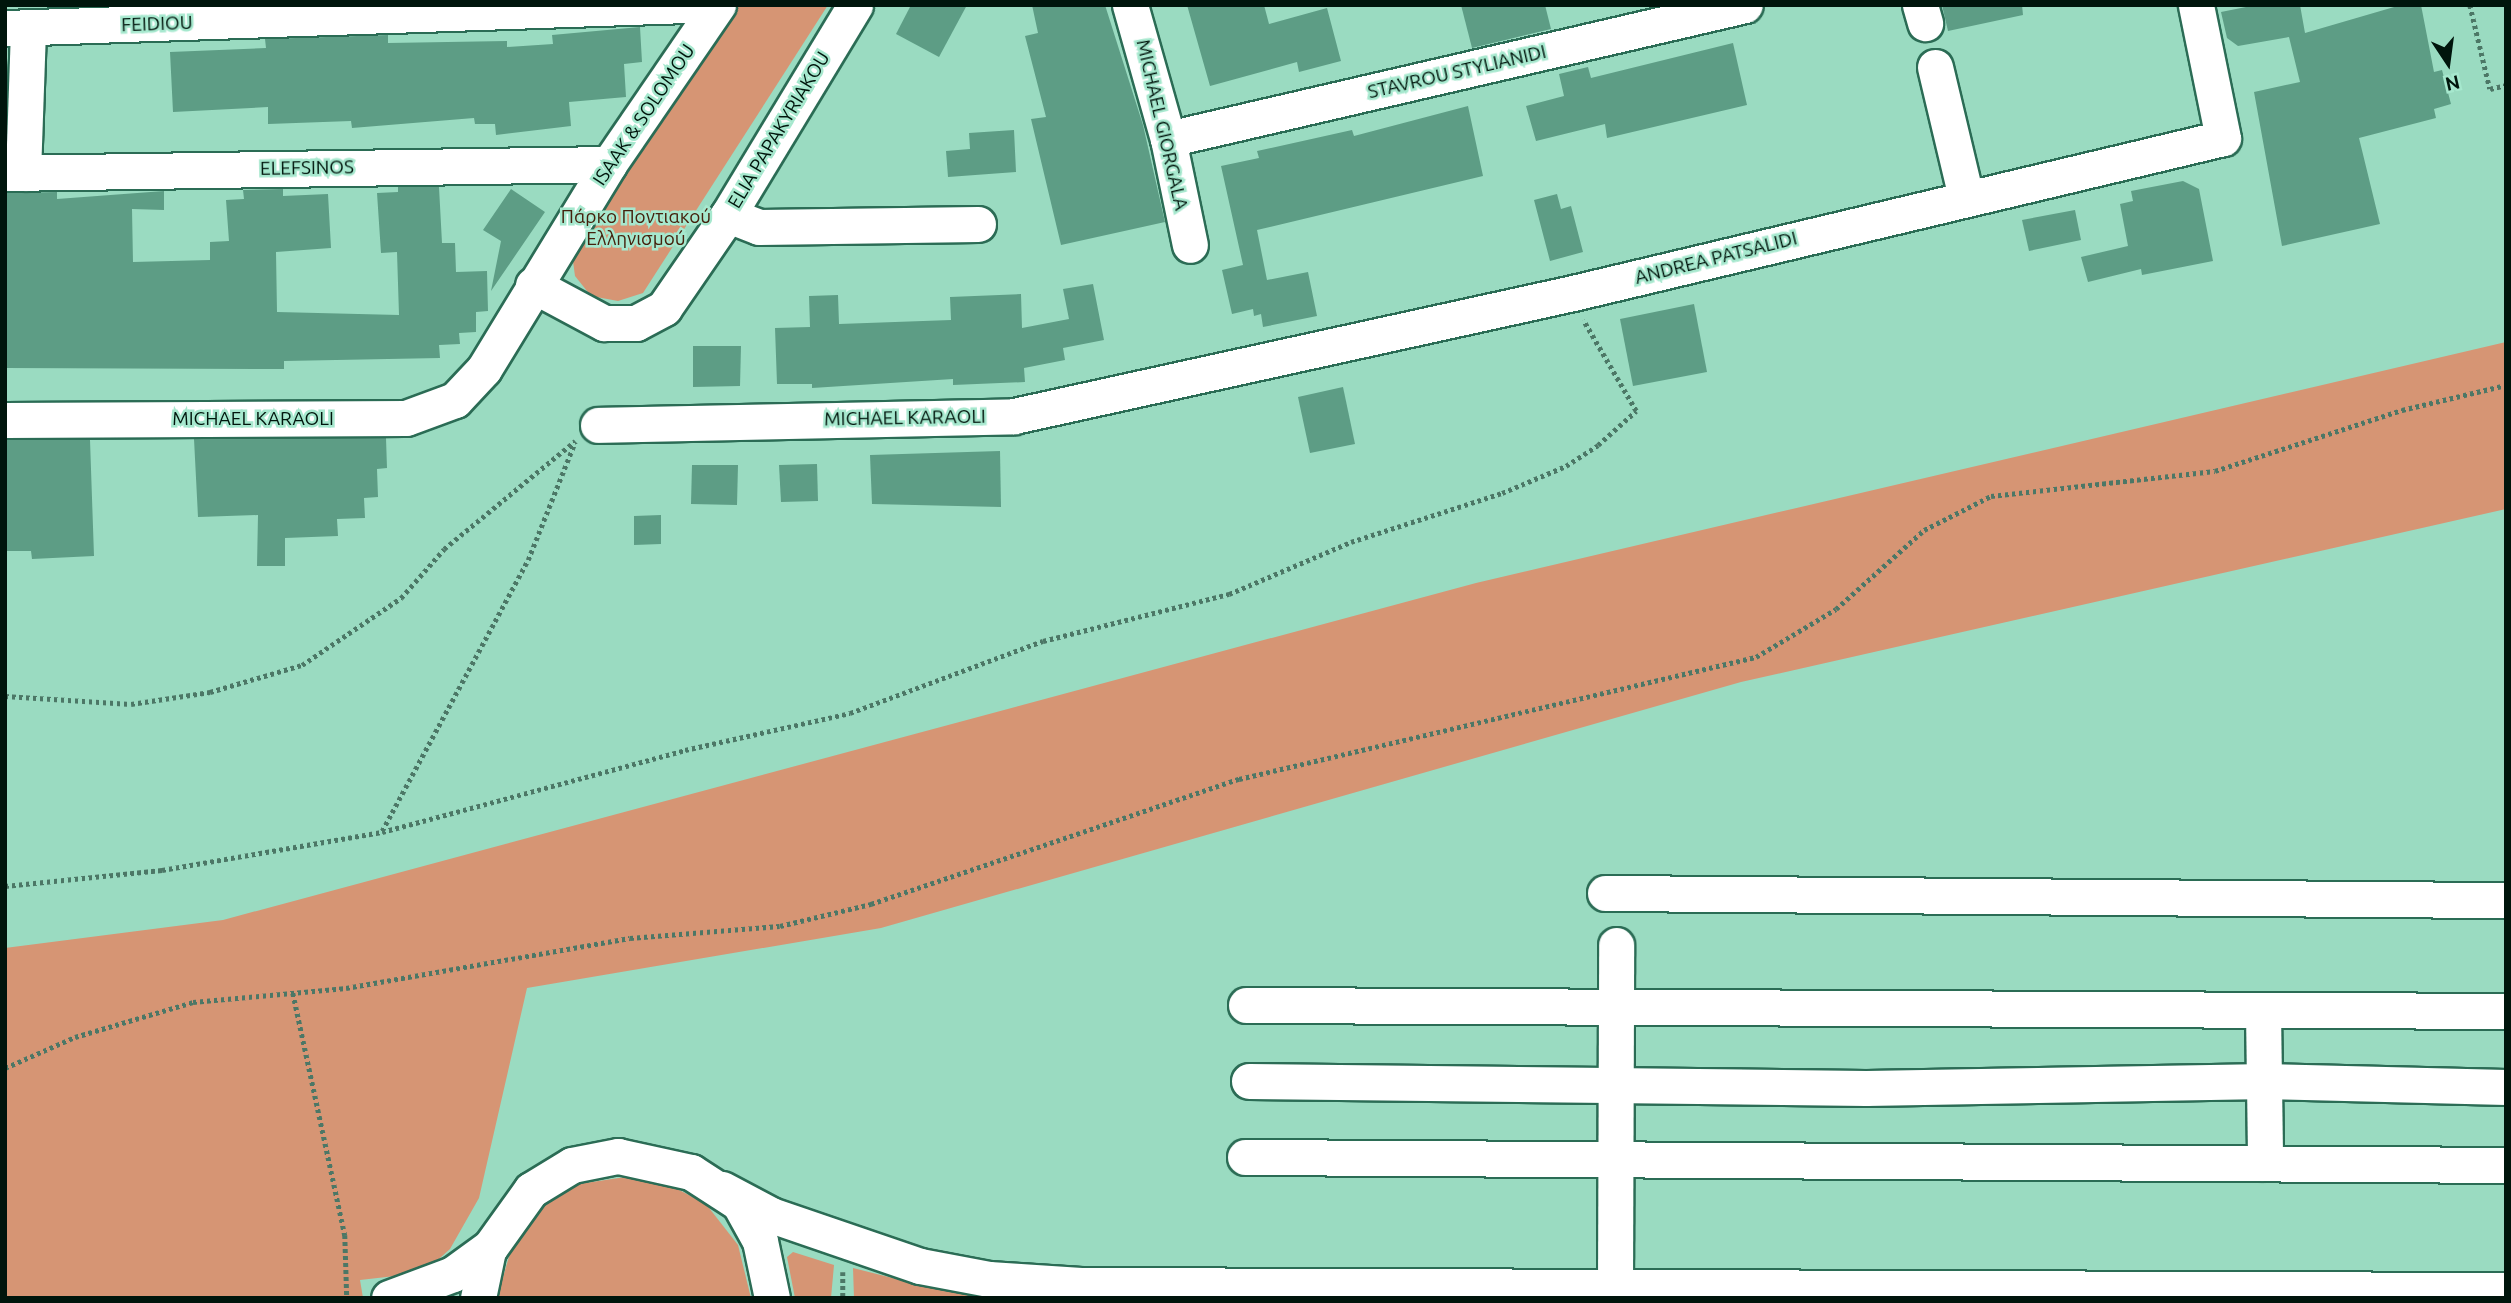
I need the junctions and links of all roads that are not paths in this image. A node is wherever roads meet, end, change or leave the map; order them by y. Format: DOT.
graph roads {
  1 [pos="686,5"];
  2 [pos="718,5"];
  3 [pos="855,5"];
  4 [pos="1130,5"];
  5 [pos="1745,5"];
  6 [pos="2196,5"];
  7 [pos="1703,10"];
  8 [pos="249,13"];
  9 [pos="17,28"];
  10 [pos="1935,66"];
  11 [pos="1168,139"];
  12 [pos="609,164"];
  13 [pos="14,173"];
  14 [pos="1966,197"];
  15 [pos="727,215"];
  16 [pos="978,224"];
  17 [pos="1190,245"];
  18 [pos="533,285"];
  19 [pos="484,369"];
  20 [pos="1208,376"];
  21 [pos="5,420"];
  22 [pos="587,433"];
  23 [pos="1605,893"];
  24 [pos="2506,901"];
  25 [pos="1616,944"];
  26 [pos="1246,1005"];
  27 [pos="1616,1007"];
  28 [pos="2263,1011"];
  29 [pos="2506,1011"];
  30 [pos="1249,1081"];
  31 [pos="2264,1082"];
  32 [pos="1615,1084"];
  33 [pos="2506,1087"];
  34 [pos="1245,1157"];
  35 [pos="1616,1157"];
  36 [pos="2265,1163"];
  37 [pos="2506,1165"];
  38 [pos="722,1189"];
  39 [pos="490,1247"];
  40 [pos="1615,1289"];
  41 [pos="2506,1290"];
  42 [pos="389,1298"];
  43 [pos="478,1298"];
  44 [pos="772,1298"];
  1 -- 8 [label="street, FEIDIOU"];
  2 -- 12 [label="street, ISAAK & SOLOMOU"];
  3 -- 15 [label="street, ELIA PAPAKYRIAKOU"];
  4 -- 11 [label="street, MICHAEL GIORGALA"];
  5 -- 7 [label="street, STAVROU STYLIANIDI"];
  6 -- 14 [label="street, ANDREA PATSALIDI"];
  7 -- 11 [label="street, STAVROU STYLIANIDI"];
  8 -- 9 [label="street, FEIDIOU"];
  9 -- 13 [label="street"];
  10 -- 14 [label="street"];
  11 -- 17 [label="street, MICHAEL GIORGALA"];
  12 -- 13 [label="street, ELEFSINOS"];
  12 -- 18 [label="street, ISAAK & SOLOMOU"];
  14 -- 20 [label="street, ANDREA PATSALIDI"];
  15 -- 16 [label="street"];
  15 -- 18 [label="street, ELIA PAPAKYRIAKOU"];
  18 -- 19 [label="street, ISAAK & SOLOMOU"];
  19 -- 21 [label="street, MICHAEL KARAOLI"];
  20 -- 22 [label="street, MICHAEL KARAOLI"];
  23 -- 24 [label="street"];
  25 -- 27 [label="street"];
  26 -- 27 [label="street"];
  27 -- 28 [label="street"];
  27 -- 32 [label="street"];
  28 -- 29 [label="street"];
  28 -- 31 [label="street"];
  30 -- 32 [label="street"];
  31 -- 32 [label="street"];
  31 -- 33 [label="street"];
  31 -- 36 [label="street"];
  32 -- 35 [label="street"];
  34 -- 35 [label="street"];
  35 -- 36 [label="street"];
  35 -- 40 [label="street"];
  36 -- 37 [label="street"];
  38 -- 39 [label="street"];
  38 -- 40 [label="street"];
  38 -- 44 [label="street"];
  39 -- 42 [label="street"];
  39 -- 43 [label="street"];
  40 -- 41 [label="street"];
}
